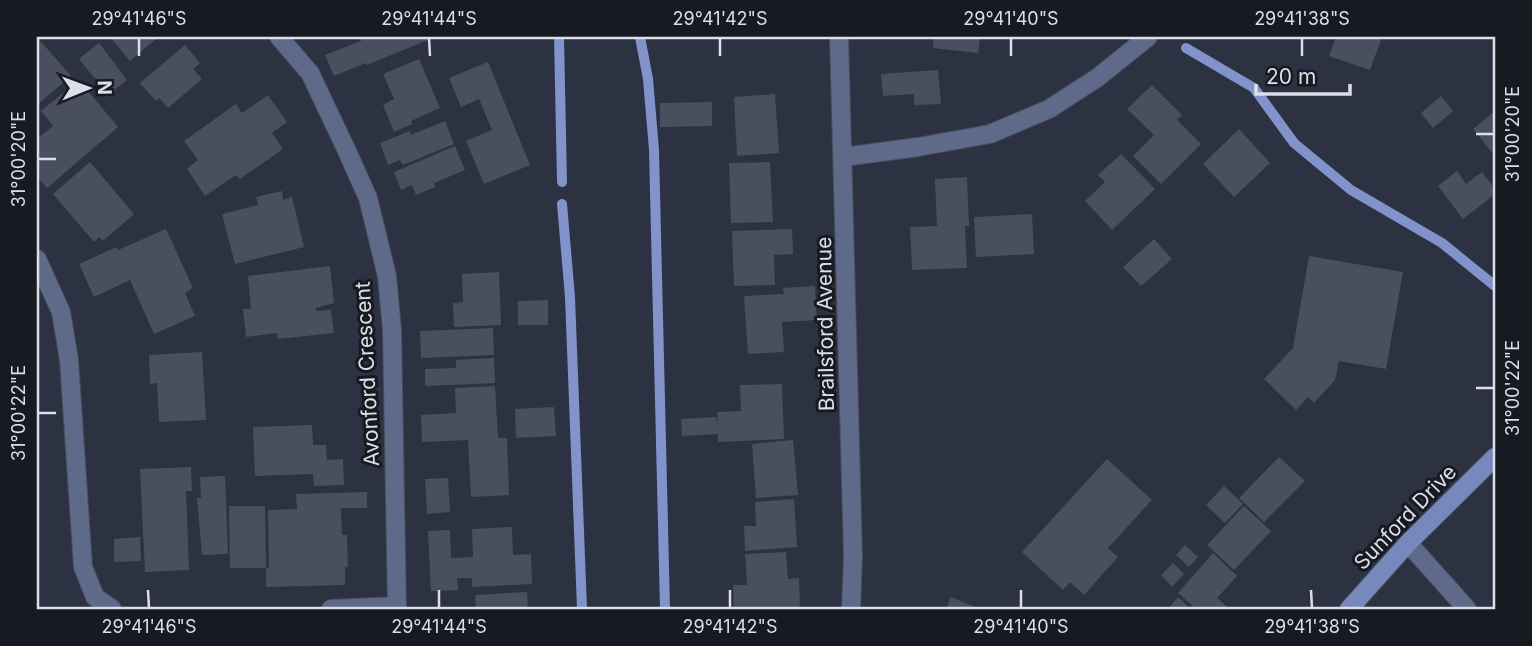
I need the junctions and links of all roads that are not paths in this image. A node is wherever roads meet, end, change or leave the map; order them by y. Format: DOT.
graph roads {
  1 [pos="279,37"];
  2 [pos="839,37"];
  3 [pos="1147,37"];
  4 [pos="843,157"];
  5 [pos="37,259"];
  6 [pos="1495,457"];
  7 [pos="1408,543"];
  8 [pos="397,608"];
  9 [pos="112,609"];
  10 [pos="331,609"];
  11 [pos="851,609"];
  12 [pos="1349,609"];
  13 [pos="1467,609"];
  1 -- 8 [label="street, Avonford Crescent"];
  2 -- 4 [label="street, Brailsford Avenue"];
  3 -- 4 [label="street"];
  4 -- 11 [label="street, Brailsford Avenue"];
  5 -- 9 [label="street"];
  6 -- 7 [label="street, Sunford Drive"];
  7 -- 12 [label="street, Sunford Drive"];
  7 -- 13 [label="street"];
  8 -- 10 [label="street"];
}
